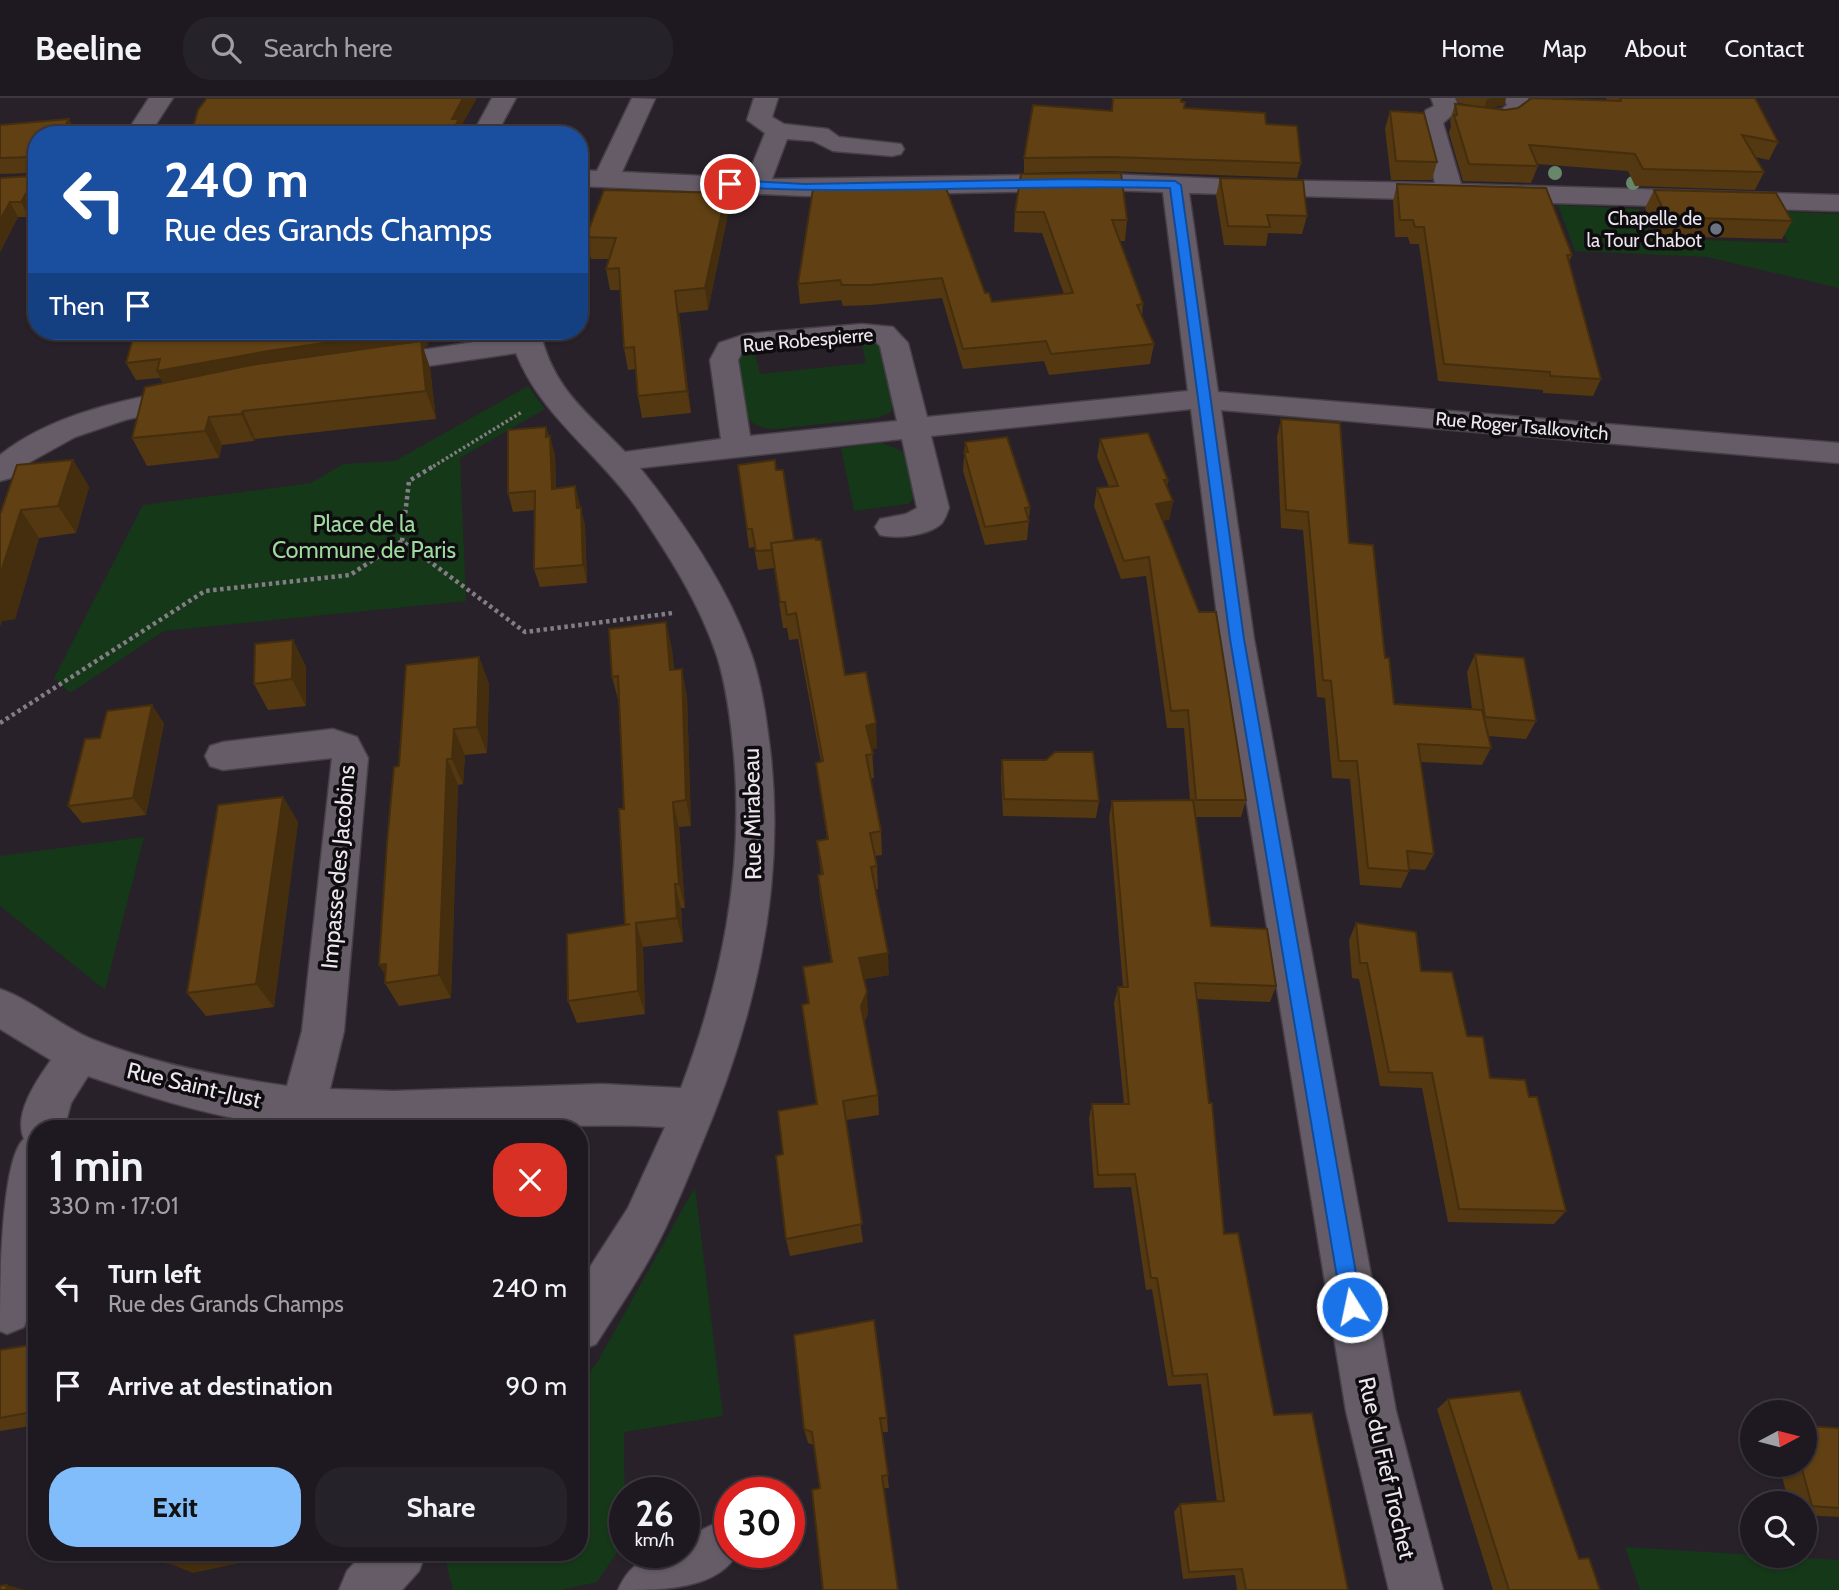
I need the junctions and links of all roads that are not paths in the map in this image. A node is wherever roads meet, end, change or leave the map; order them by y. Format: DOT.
graph roads {
  1 [pos="161,98"];
  2 [pos="504,98"];
  3 [pos="766,98"];
  4 [pos="1516,98"];
  5 [pos="643,99"];
  6 [pos="1445,103"];
  7 [pos="143,126"];
  8 [pos="489,126"];
  9 [pos="778,131"];
  10 [pos="892,149"];
  11 [pos="588,179"];
  12 [pos="607,180"];
  13 [pos="1175,185"];
  14 [pos="757,186"];
  15 [pos="1450,191"];
  16 [pos="1839,203"];
  17 [pos="510,340"];
  18 [pos="528,340"];
  19 [pos="346,369"];
  20 [pos="223,389"];
  21 [pos="1204,401"];
  22 [pos="914,429"];
  23 [pos="737,447"];
  24 [pos="1839,453"];
  25 [pos="619,464"];
  26 [pos="0,471"];
  27 [pos="891,527"];
  28 [pos="223,756"];
  29 [pos="0,1007"];
  30 [pos="79,1054"];
  31 [pos="303,1108"];
  32 [pos="696,1109"];
  33 [pos="44,1120"];
  34 [pos="28,1202"];
  35 [pos="7,1310"];
  36 [pos="588,1313"];
  37 [pos="712,1550"];
  38 [pos="392,1561"];
  39 [pos="366,1590"];
  40 [pos="645,1590"];
  41 [pos="1416,1590"];
  1 -- 7 [label="street"];
  2 -- 8 [label="street"];
  3 -- 9 [label="street"];
  4 -- 6 [label="street"];
  5 -- 12 [label="street"];
  6 -- 15 [label="street"];
  9 -- 10 [label="street"];
  9 -- 14 [label="street"];
  11 -- 12 [label="street"];
  12 -- 14 [label="street"];
  13 -- 14 [label="street"];
  13 -- 15 [label="street"];
  13 -- 21 [label="street, Rue du Fief Trochet"];
  15 -- 16 [label="street"];
  17 -- 19 [label="street"];
  18 -- 25 [label="street, Rue Mirabeau"];
  20 -- 26 [label="street"];
  21 -- 22 [label="street"];
  21 -- 24 [label="street, Rue Roger Tsalkovitch"];
  21 -- 41 [label="street, Rue du Fief Trochet"];
  22 -- 23 [label="street"];
  22 -- 23 [label="street, Rue Robespierre"];
  22 -- 27 [label="street, Rue Robespierre"];
  23 -- 25 [label="street"];
  25 -- 32 [label="street, Rue Mirabeau"];
  28 -- 31 [label="street, Impasse des Jacobins"];
  29 -- 30 [label="street, Rue Saint-Just"];
  30 -- 31 [label="street, Rue Saint-Just"];
  30 -- 33 [label="street"];
  31 -- 32 [label="street, Rue Saint-Just"];
  32 -- 36 [label="street, Rue Mirabeau"];
  34 -- 35 [label="street"];
  37 -- 40 [label="street"];
  38 -- 39 [label="street"];
}
